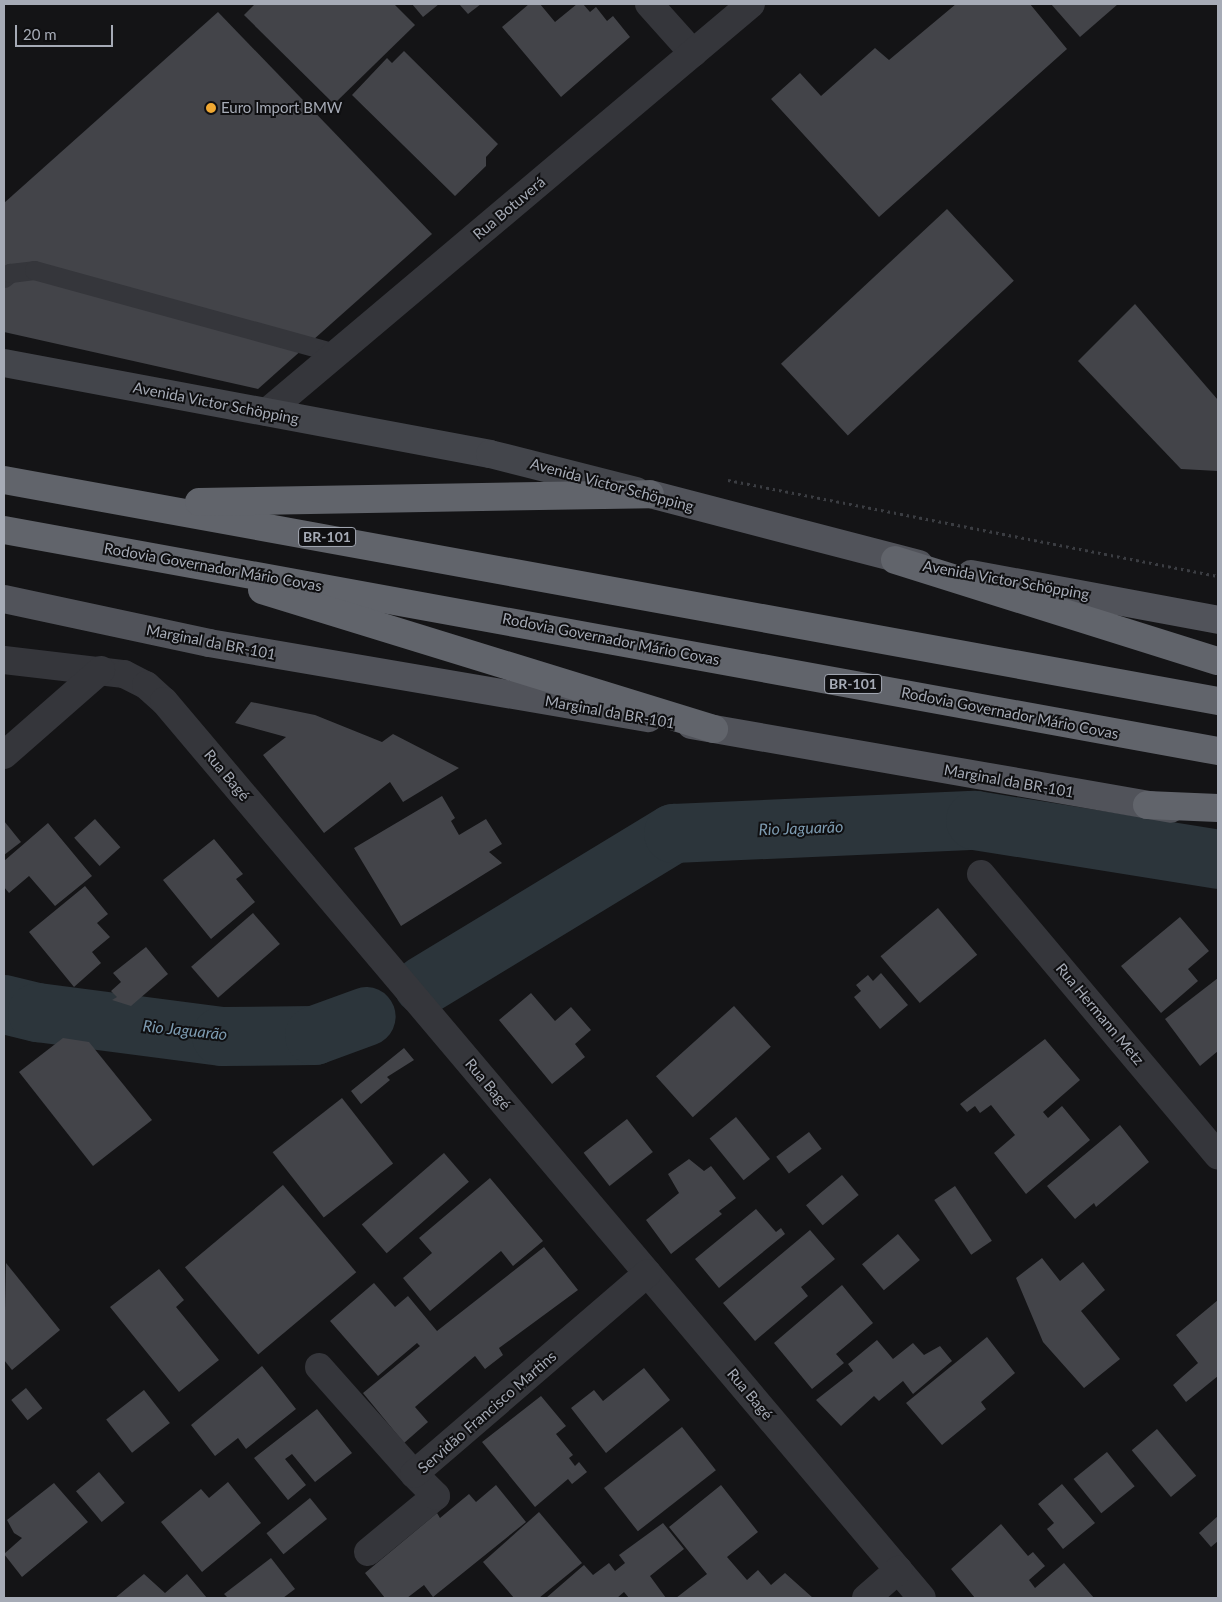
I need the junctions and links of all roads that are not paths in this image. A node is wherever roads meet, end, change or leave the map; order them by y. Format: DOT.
graph roads {
  1 [pos="648,4"];
  2 [pos="751,4"];
  3 [pos="693,53"];
  4 [pos="4,278"];
  5 [pos="336,353"];
  6 [pos="4,363"];
  7 [pos="267,412"];
  8 [pos="4,480"];
  9 [pos="650,494"];
  10 [pos="135,503"];
  11 [pos="4,530"];
  12 [pos="146,555"];
  13 [pos="895,560"];
  14 [pos="4,599"];
  15 [pos="1218,620"];
  16 [pos="4,660"];
  17 [pos="1218,661"];
  18 [pos="101,670"];
  19 [pos="1218,701"];
  20 [pos="714,730"];
  21 [pos="1218,751"];
  22 [pos="4,755"];
  23 [pos="1147,805"];
  24 [pos="1218,808"];
  25 [pos="1218,817"];
  26 [pos="981,874"];
  27 [pos="1218,1155"];
  28 [pos="648,1273"];
  29 [pos="320,1368"];
  30 [pos="414,1474"];
  31 [pos="368,1552"];
  32 [pos="898,1570"];
  33 [pos="866,1598"];
  34 [pos="922,1598"];
  1 -- 3 [label="street"];
  2 -- 3 [label="street, Rua Botuverá"];
  3 -- 5 [label="street, Rua Botuverá"];
  4 -- 5 [label="lane"];
  5 -- 7 [label="street, Rua Botuverá"];
  6 -- 7 [label="main road, Avenida Victor Schöpping"];
  7 -- 9 [label="main road, Avenida Victor Schöpping"];
  8 -- 10 [label="highway, BR-101"];
  9 -- 10 [label="highway"];
  9 -- 13 [label="main road, Avenida Victor Schöpping"];
  10 -- 19 [label="highway, BR-101"];
  11 -- 12 [label="highway, Rodovia Governador Mário Covas / BR-101"];
  12 -- 20 [label="highway"];
  12 -- 21 [label="highway, Rodovia Governador Mário Covas / BR-101"];
  13 -- 15 [label="main road, Avenida Victor Schöpping"];
  13 -- 17 [label="highway"];
  14 -- 20 [label="main road, Marginal da BR-101"];
  16 -- 18 [label="street, Rua Bagé"];
  18 -- 22 [label="street"];
  18 -- 28 [label="street, Rua Bagé"];
  20 -- 23 [label="main road, Marginal da BR-101"];
  23 -- 24 [label="highway"];
  23 -- 25 [label="main road, Marginal da BR-101"];
  26 -- 27 [label="street, Rua Hermann Metz"];
  28 -- 30 [label="street, Servidão Francisco Martins"];
  28 -- 32 [label="street, Rua Bagé"];
  29 -- 30 [label="street"];
  30 -- 31 [label="street, Servidão Francisco Martins"];
  32 -- 33 [label="street"];
  32 -- 34 [label="street, Rua Bagé"];
}
